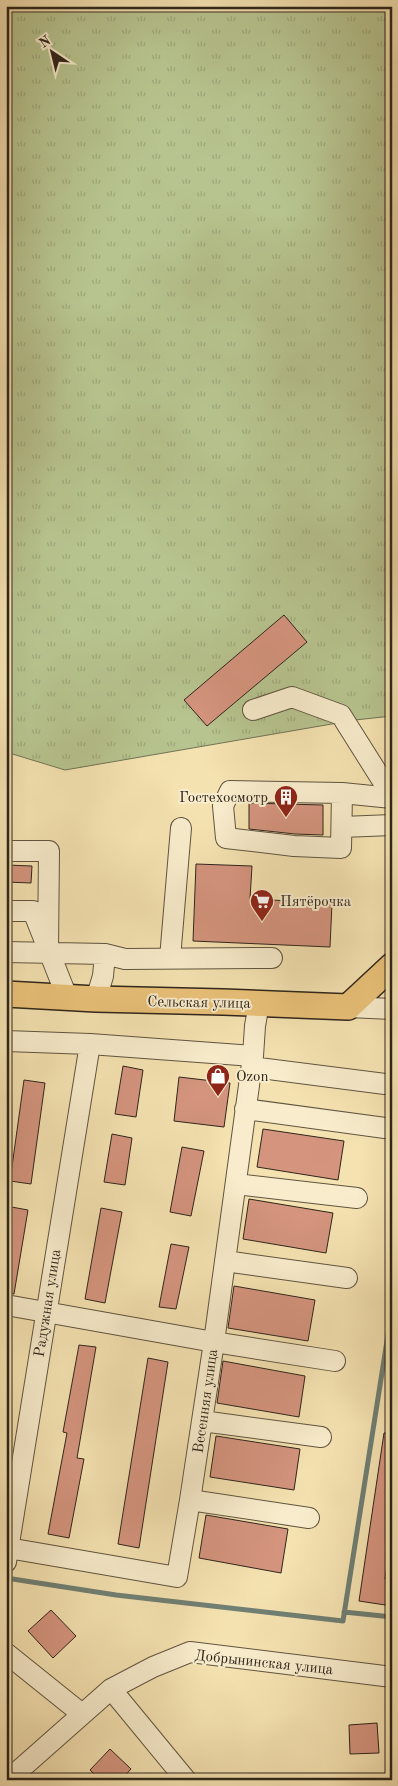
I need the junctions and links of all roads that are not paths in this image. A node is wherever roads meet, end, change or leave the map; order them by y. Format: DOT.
graph roads {
  1 [pos="253,710"];
  2 [pos="342,793"];
  3 [pos="392,797"];
  4 [pos="392,825"];
  5 [pos="342,827"];
  6 [pos="181,828"];
  7 [pos="6,851"];
  8 [pos="6,910"];
  9 [pos="49,951"];
  10 [pos="6,952"];
  11 [pos="105,954"];
  12 [pos="170,958"];
  13 [pos="272,958"];
  14 [pos="392,966"];
  15 [pos="6,994"];
  16 [pos="67,997"];
  17 [pos="96,999"];
  18 [pos="259,1003"];
  19 [pos="348,1007"];
  20 [pos="392,1009"];
  21 [pos="6,1041"];
  22 [pos="90,1044"];
  23 [pos="252,1062"];
  24 [pos="385,1084"];
  25 [pos="245,1109"];
  26 [pos="385,1128"];
  27 [pos="236,1184"];
  28 [pos="357,1198"];
  29 [pos="225,1261"];
  30 [pos="346,1278"];
  31 [pos="6,1305"];
  32 [pos="46,1312"];
  33 [pos="214,1342"];
  34 [pos="335,1361"];
  35 [pos="202,1421"];
  36 [pos="321,1437"];
  37 [pos="190,1500"];
  38 [pos="309,1518"];
  39 [pos="7,1555"];
  40 [pos="6,1653"];
  41 [pos="392,1677"];
  42 [pos="111,1689"];
  43 [pos="82,1714"];
  44 [pos="8,1780"];
  45 [pos="186,1780"];
  1 -- 3 [label="street"];
  2 -- 3 [label="street"];
  2 -- 5 [label="street"];
  2 -- 5 [label="street"];
  4 -- 5 [label="street"];
  6 -- 12 [label="street"];
  7 -- 9 [label="street"];
  8 -- 9 [label="street"];
  9 -- 10 [label="street"];
  9 -- 11 [label="street"];
  9 -- 16 [label="street"];
  11 -- 12 [label="street"];
  11 -- 17 [label="street"];
  12 -- 13 [label="street"];
  14 -- 19 [label="main road"];
  15 -- 16 [label="main road, Сельская улица"];
  16 -- 17 [label="main road, Сельская улица"];
  17 -- 18 [label="main road, Сельская улица"];
  18 -- 19 [label="main road, Сельская улица"];
  18 -- 23 [label="street, Весенняя улица"];
  19 -- 20 [label="street, Сельская улица"];
  21 -- 22 [label="street"];
  22 -- 23 [label="street"];
  22 -- 32 [label="street, Радужная улица"];
  23 -- 24 [label="street"];
  23 -- 25 [label="street, Весенняя улица"];
  25 -- 26 [label="street"];
  25 -- 27 [label="street, Весенняя улица"];
  27 -- 28 [label="street"];
  27 -- 29 [label="street, Весенняя улица"];
  29 -- 30 [label="street"];
  29 -- 33 [label="street, Весенняя улица"];
  31 -- 32 [label="street"];
  32 -- 33 [label="street"];
  32 -- 39 [label="street, Радужная улица"];
  33 -- 34 [label="street"];
  33 -- 35 [label="street, Весенняя улица"];
  35 -- 36 [label="street"];
  35 -- 37 [label="street, Весенняя улица"];
  37 -- 38 [label="street"];
  37 -- 39 [label="street, Весенняя улица"];
  40 -- 43 [label="street"];
  41 -- 42 [label="street, Добрынинская улица"];
  42 -- 43 [label="street, Добрынинская улица"];
  42 -- 45 [label="street"];
  43 -- 44 [label="street, Добрынинская улица"];
}
